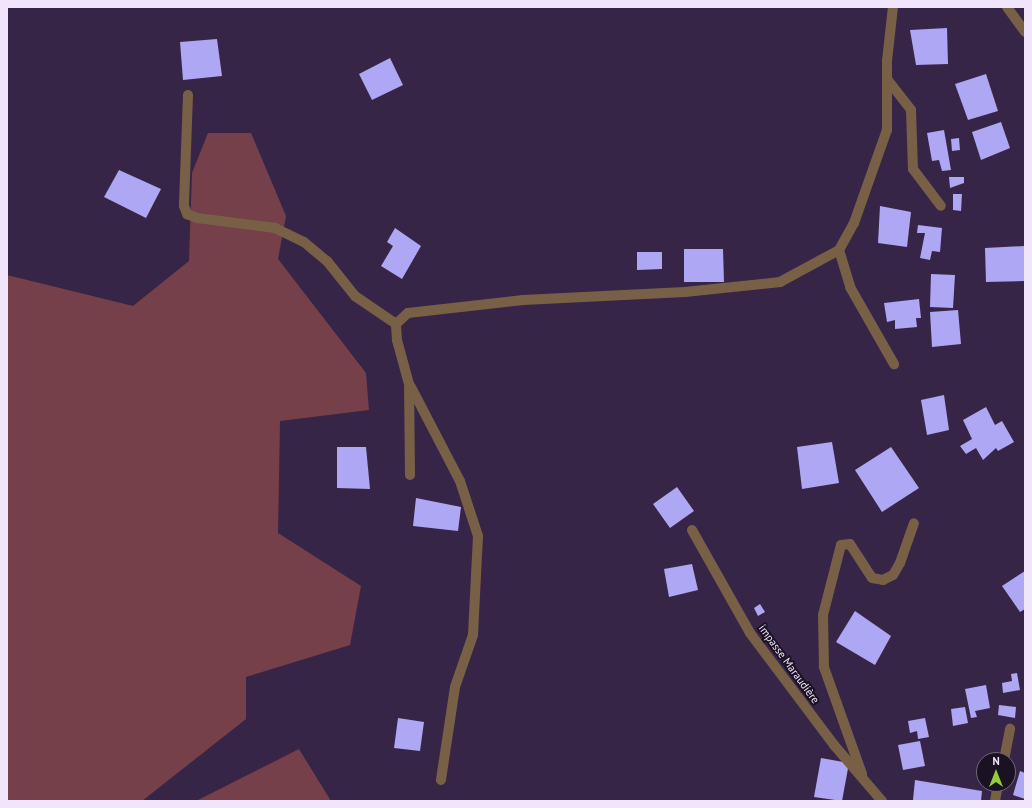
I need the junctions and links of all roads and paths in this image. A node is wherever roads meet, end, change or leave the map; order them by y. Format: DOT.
graph roads {
  1 [pos="892,7"];
  2 [pos="1007,7"];
  3 [pos="1025,32"];
  4 [pos="887,79"];
  5 [pos="188,95"];
  6 [pos="941,206"];
  7 [pos="839,250"];
  8 [pos="396,324"];
  9 [pos="894,364"];
  10 [pos="409,384"];
  11 [pos="410,475"];
  12 [pos="914,523"];
  13 [pos="692,530"];
  14 [pos="1010,729"];
  15 [pos="1006,752"];
  16 [pos="862,774"];
  17 [pos="441,780"];
  18 [pos="882,801"];
  1 -- 4 [label="street"];
  2 -- 3 [label="street"];
  4 -- 6 [label="street"];
  4 -- 7 [label="street"];
  5 -- 8 [label="street"];
  7 -- 8 [label="street"];
  7 -- 9 [label="street"];
  8 -- 10 [label="street"];
  10 -- 11 [label="street"];
  10 -- 17 [label="street"];
  12 -- 16 [label="street"];
  13 -- 16 [label="street, impasse Maraudière"];
  14 -- 15 [label="street"];
  16 -- 18 [label="street, impasse Maraudière"];
}
